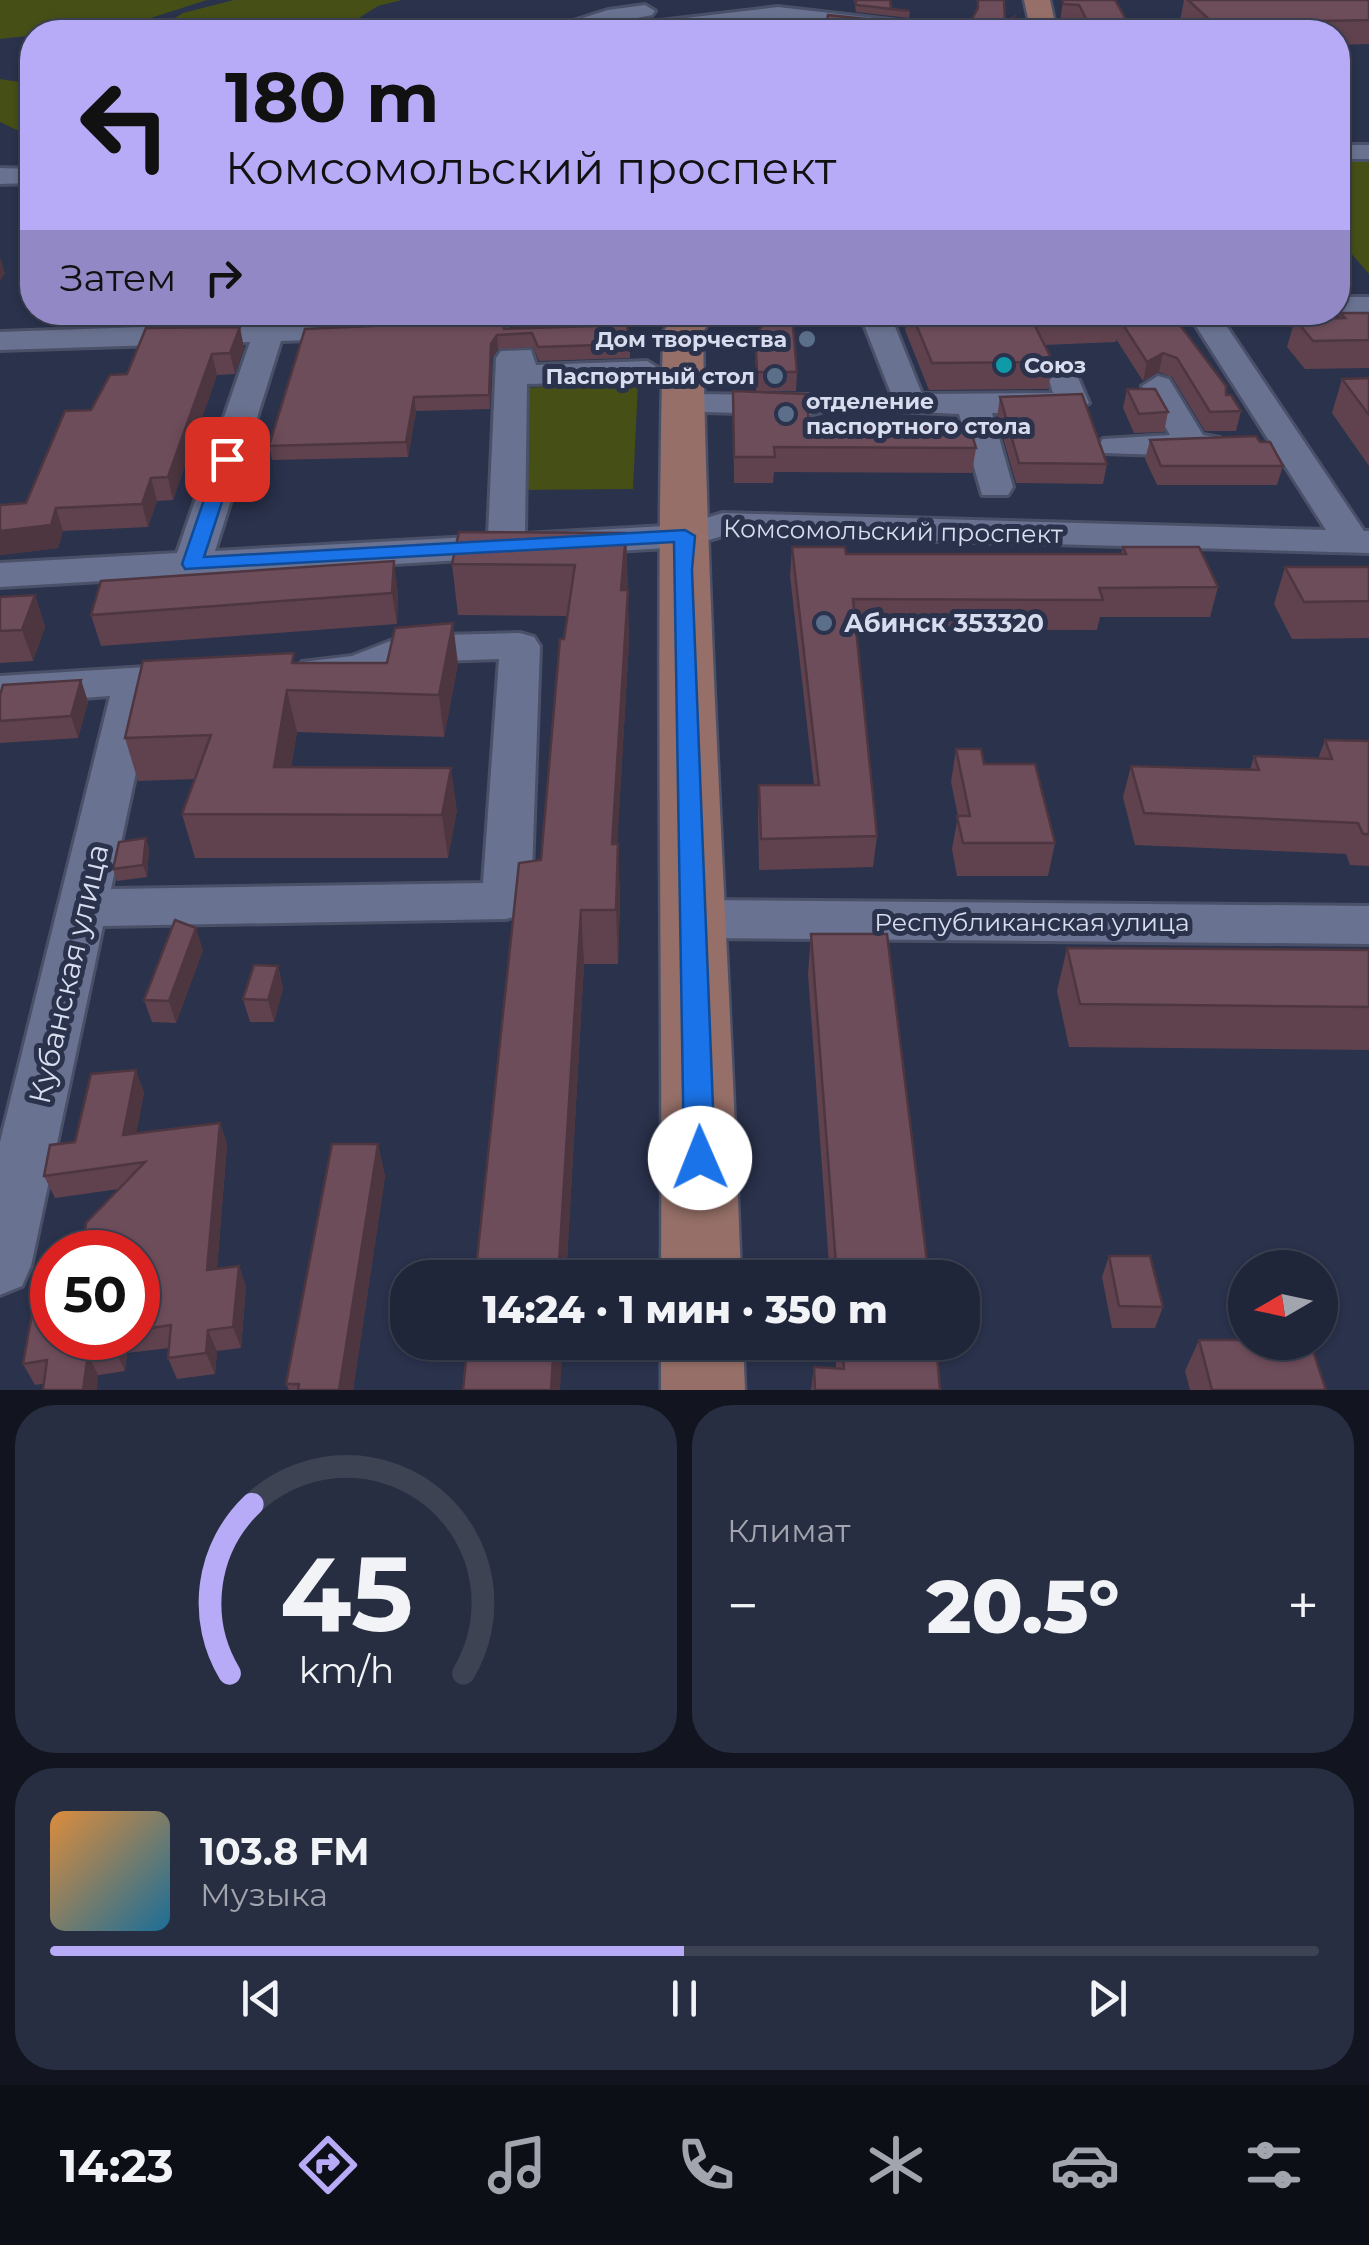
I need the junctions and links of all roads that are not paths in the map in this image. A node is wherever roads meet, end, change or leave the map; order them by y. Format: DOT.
graph roads {
  1 [pos="662,10"];
  2 [pos="592,20"];
  3 [pos="719,20"];
  4 [pos="839,20"];
  5 [pos="18,176"];
  6 [pos="0,199"];
  7 [pos="231,325"];
  8 [pos="271,325"];
  9 [pos="354,325"];
  10 [pos="466,325"];
  11 [pos="688,325"];
  12 [pos="879,325"];
  13 [pos="1188,325"];
  14 [pos="1211,325"];
  15 [pos="0,342"];
  16 [pos="1065,380"];
  17 [pos="1158,386"];
  18 [pos="665,387"];
  19 [pos="974,404"];
  20 [pos="809,405"];
  21 [pos="1115,446"];
  22 [pos="1193,446"];
  23 [pos="995,486"];
  24 [pos="685,536"];
  25 [pos="1361,542"];
  26 [pos="506,547"];
  27 [pos="192,564"];
  28 [pos="0,575"];
  29 [pos="284,673"];
  30 [pos="228,676"];
  31 [pos="135,680"];
  32 [pos="0,690"];
  33 [pos="84,908"];
  34 [pos="696,919"];
  35 [pos="1369,925"];
  36 [pos="701,1260"];
  37 [pos="0,1266"];
  38 [pos="702,1360"];
  39 [pos="703,1390"];
  1 -- 2 [label="street"];
  3 -- 4 [label="street"];
  5 -- 6 [label="street"];
  7 -- 15 [label="street"];
  8 -- 27 [label="street"];
  9 -- 10 [label="street"];
  11 -- 18 [label="main road"];
  12 -- 19 [label="street"];
  13 -- 22 [label="street"];
  14 -- 25 [label="street"];
  16 -- 19 [label="street"];
  17 -- 22 [label="street"];
  18 -- 20 [label="street"];
  18 -- 24 [label="main road"];
  18 -- 26 [label="street"];
  19 -- 23 [label="street"];
  21 -- 22 [label="street"];
  24 -- 25 [label="street, Комсомольский проспект"];
  24 -- 26 [label="street, Комсомольский проспект"];
  24 -- 34 [label="main road"];
  26 -- 27 [label="street, Комсомольский проспект"];
  27 -- 28 [label="street, Комсомольский проспект"];
  29 -- 33 [label="street"];
  30 -- 31 [label="street"];
  31 -- 32 [label="street"];
  31 -- 33 [label="street, Кубанская улица"];
  33 -- 37 [label="street, Кубанская улица"];
  34 -- 35 [label="street, Республиканская улица"];
  34 -- 36 [label="main road"];
  38 -- 39 [label="main road"];
}
